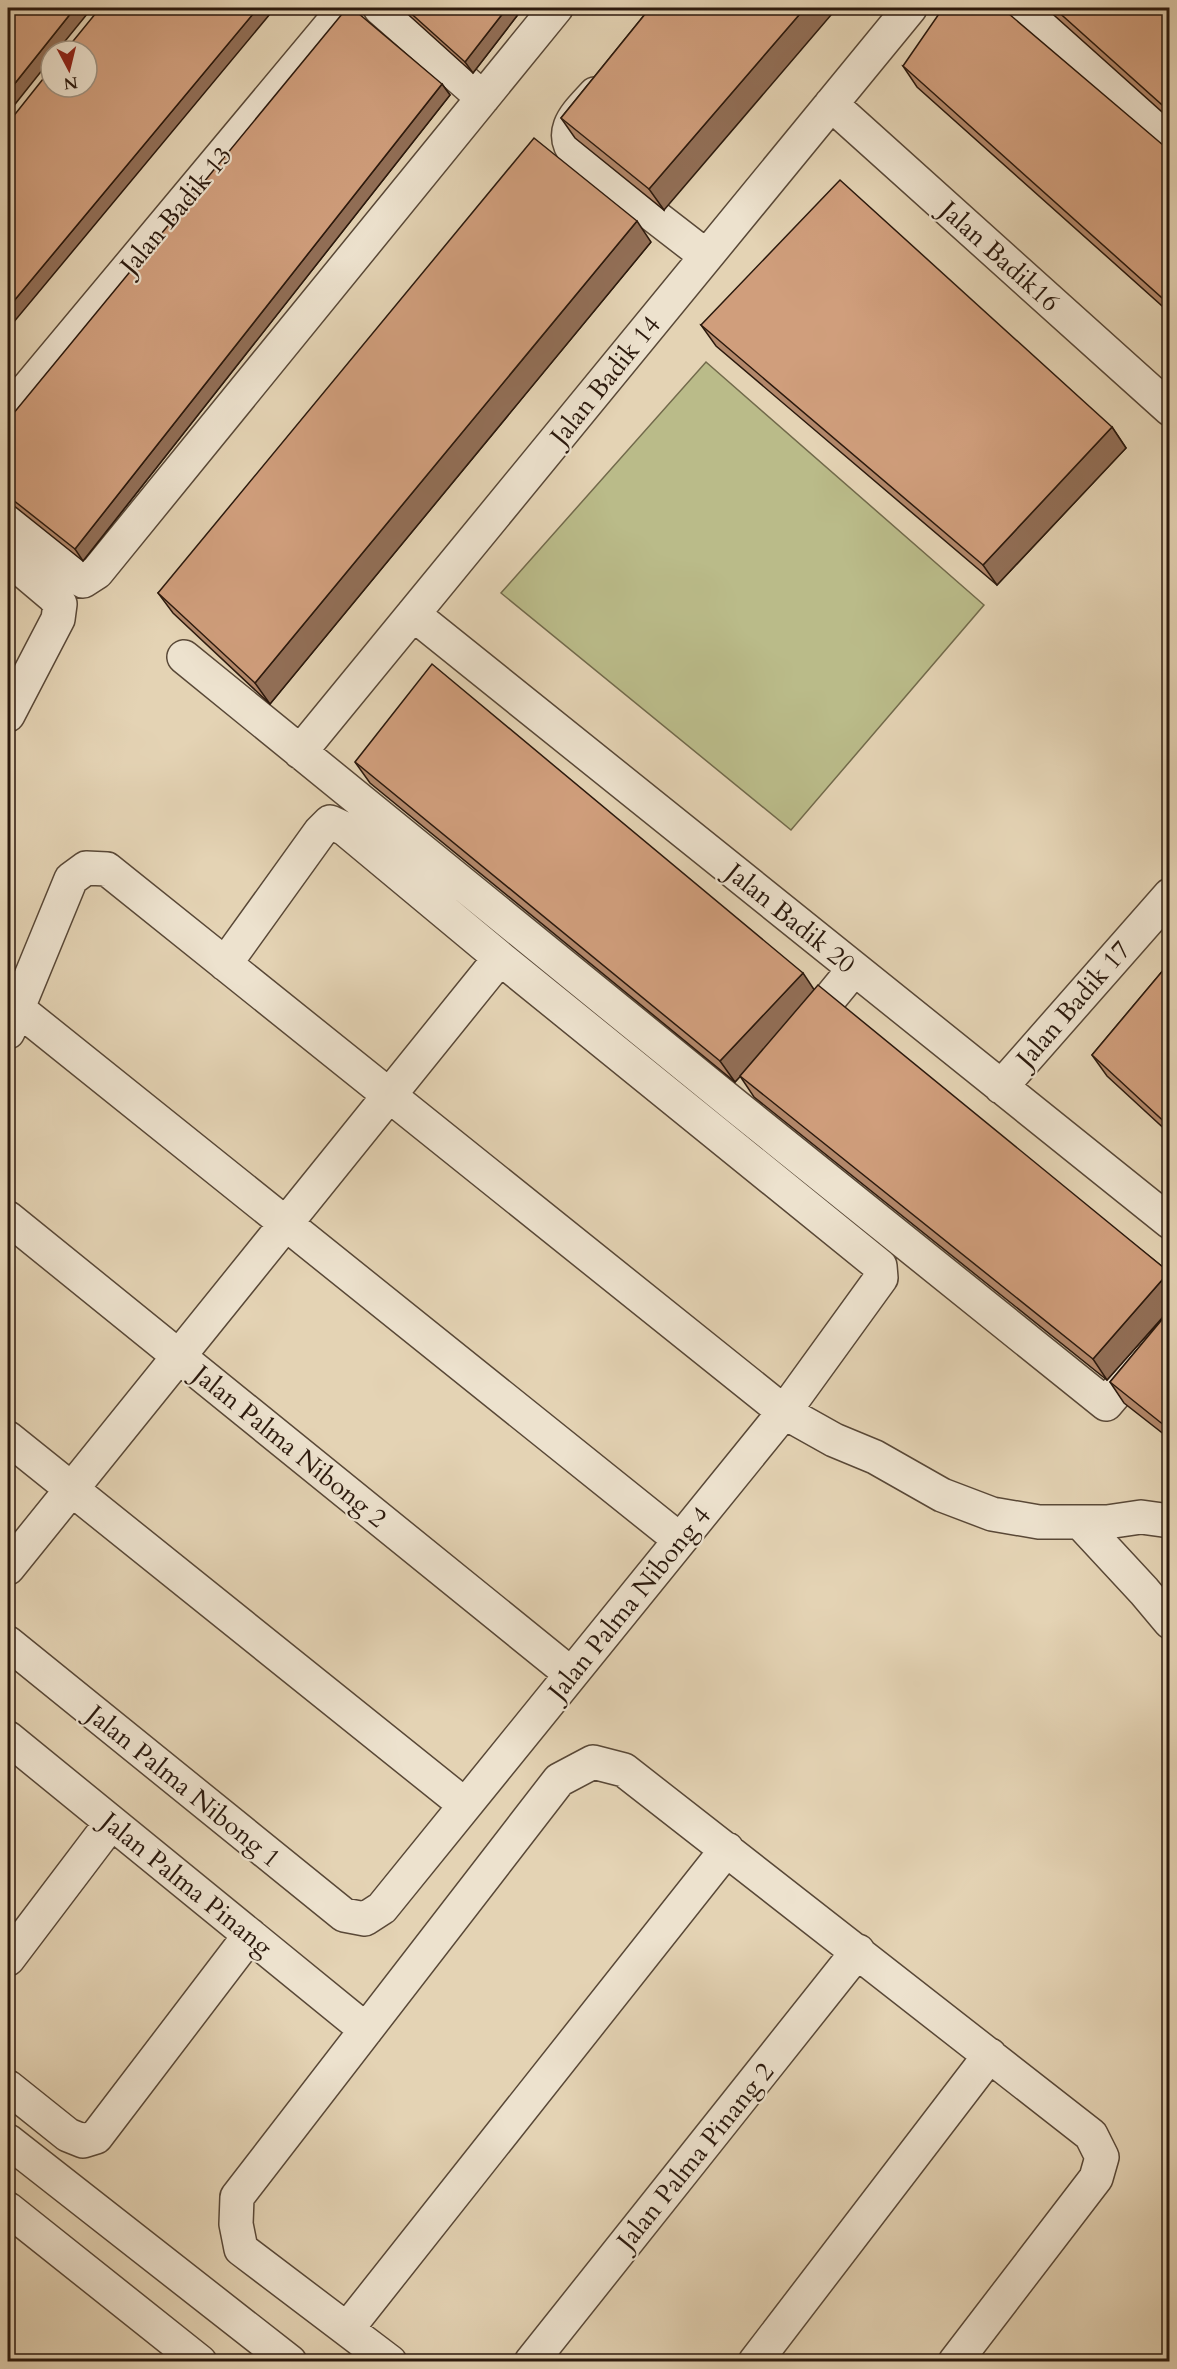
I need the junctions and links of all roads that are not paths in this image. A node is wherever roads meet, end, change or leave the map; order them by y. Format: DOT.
graph roads {
  1 [pos="345,8"];
  2 [pos="380,8"];
  3 [pos="556,8"];
  4 [pos="910,8"];
  5 [pos="1024,8"];
  6 [pos="613,72"];
  7 [pos="483,98"];
  8 [pos="831,104"];
  9 [pos="1170,138"];
  10 [pos="706,256"];
  11 [pos="1170,409"];
  12 [pos="8,412"];
  13 [pos="8,514"];
  14 [pos="8,558"];
  15 [pos="414,614"];
  16 [pos="184,657"];
  17 [pos="8,715"];
  18 [pos="300,752"];
  19 [pos="1170,895"];
  20 [pos="500,958"];
  21 [pos="225,964"];
  22 [pos="854,969"];
  23 [pos="13,1020"];
  24 [pos="782,1056"];
  25 [pos="760,1082"];
  26 [pos="1001,1087"];
  27 [pos="390,1095"];
  28 [pos="738,1108"];
  29 [pos="1167,1216"];
  30 [pos="8,1218"];
  31 [pos="286,1223"];
  32 [pos="1170,1329"];
  33 [pos="178,1356"];
  34 [pos="784,1412"];
  35 [pos="8,1438"];
  36 [pos="71,1489"];
  37 [pos="1170,1521"];
  38 [pos="1080,1522"];
  39 [pos="680,1540"];
  40 [pos="8,1568"];
  41 [pos="1170,1622"];
  42 [pos="8,1643"];
  43 [pos="572,1674"];
  44 [pos="8,1738"];
  45 [pos="465,1805"];
  46 [pos="111,1822"];
  47 [pos="727,1849"];
  48 [pos="365,1919"];
  49 [pos="249,1935"];
  50 [pos="858,1951"];
  51 [pos="8,1959"];
  52 [pos="366,2030"];
  53 [pos="990,2055"];
  54 [pos="8,2087"];
  55 [pos="8,2141"];
  56 [pos="8,2209"];
  57 [pos="347,2329"];
  58 [pos="200,2361"];
  59 [pos="290,2361"];
  60 [pos="390,2361"];
  61 [pos="531,2361"];
  62 [pos="755,2361"];
  63 [pos="955,2361"];
  1 -- 12 [label="street, Jalan Badik 13"];
  2 -- 7 [label="street"];
  3 -- 7 [label="street"];
  4 -- 8 [label="street, Jalan Badik 14"];
  5 -- 9 [label="street"];
  6 -- 10 [label="street"];
  7 -- 13 [label="street"];
  8 -- 10 [label="street, Jalan Badik 14"];
  8 -- 11 [label="street, Jalan Badik16"];
  10 -- 15 [label="street, Jalan Badik 14"];
  14 -- 17 [label="street"];
  15 -- 18 [label="street, Jalan Badik 14"];
  15 -- 22 [label="street, Jalan Badik 20"];
  16 -- 18 [label="street"];
  18 -- 28 [label="street"];
  19 -- 26 [label="street, Jalan Badik 17"];
  20 -- 21 [label="street"];
  20 -- 27 [label="street"];
  20 -- 34 [label="street, Jalan Palma Nibong 4"];
  21 -- 23 [label="street"];
  21 -- 27 [label="street"];
  22 -- 24 [label="street"];
  22 -- 26 [label="street, Jalan Badik 20"];
  23 -- 31 [label="street"];
  25 -- 28 [label="street"];
  26 -- 29 [label="street, Jalan Badik 20"];
  27 -- 31 [label="street"];
  27 -- 34 [label="street"];
  28 -- 32 [label="street"];
  30 -- 33 [label="street, Jalan Palma Nibong 2"];
  31 -- 33 [label="street"];
  31 -- 39 [label="street"];
  33 -- 36 [label="street"];
  33 -- 43 [label="street, Jalan Palma Nibong 2"];
  34 -- 38 [label="street"];
  34 -- 39 [label="street, Jalan Palma Nibong 4"];
  35 -- 36 [label="street"];
  36 -- 40 [label="street"];
  36 -- 45 [label="street"];
  37 -- 38 [label="street"];
  38 -- 41 [label="street"];
  39 -- 43 [label="street, Jalan Palma Nibong 4"];
  42 -- 48 [label="street, Jalan Palma Nibong 1"];
  43 -- 45 [label="street, Jalan Palma Nibong 4"];
  44 -- 46 [label="street, Jalan Palma Pinang"];
  45 -- 48 [label="street, Jalan Palma Nibong 4"];
  46 -- 49 [label="street, Jalan Palma Pinang"];
  46 -- 51 [label="street"];
  47 -- 50 [label="street"];
  47 -- 52 [label="street"];
  47 -- 57 [label="street"];
  49 -- 52 [label="street, Jalan Palma Pinang"];
  49 -- 54 [label="street"];
  50 -- 53 [label="street"];
  50 -- 61 [label="street, Jalan Palma Pinang 2"];
  52 -- 57 [label="street"];
  53 -- 62 [label="street"];
  53 -- 63 [label="street"];
  55 -- 59 [label="street"];
  56 -- 58 [label="street"];
  57 -- 60 [label="street"];
}
